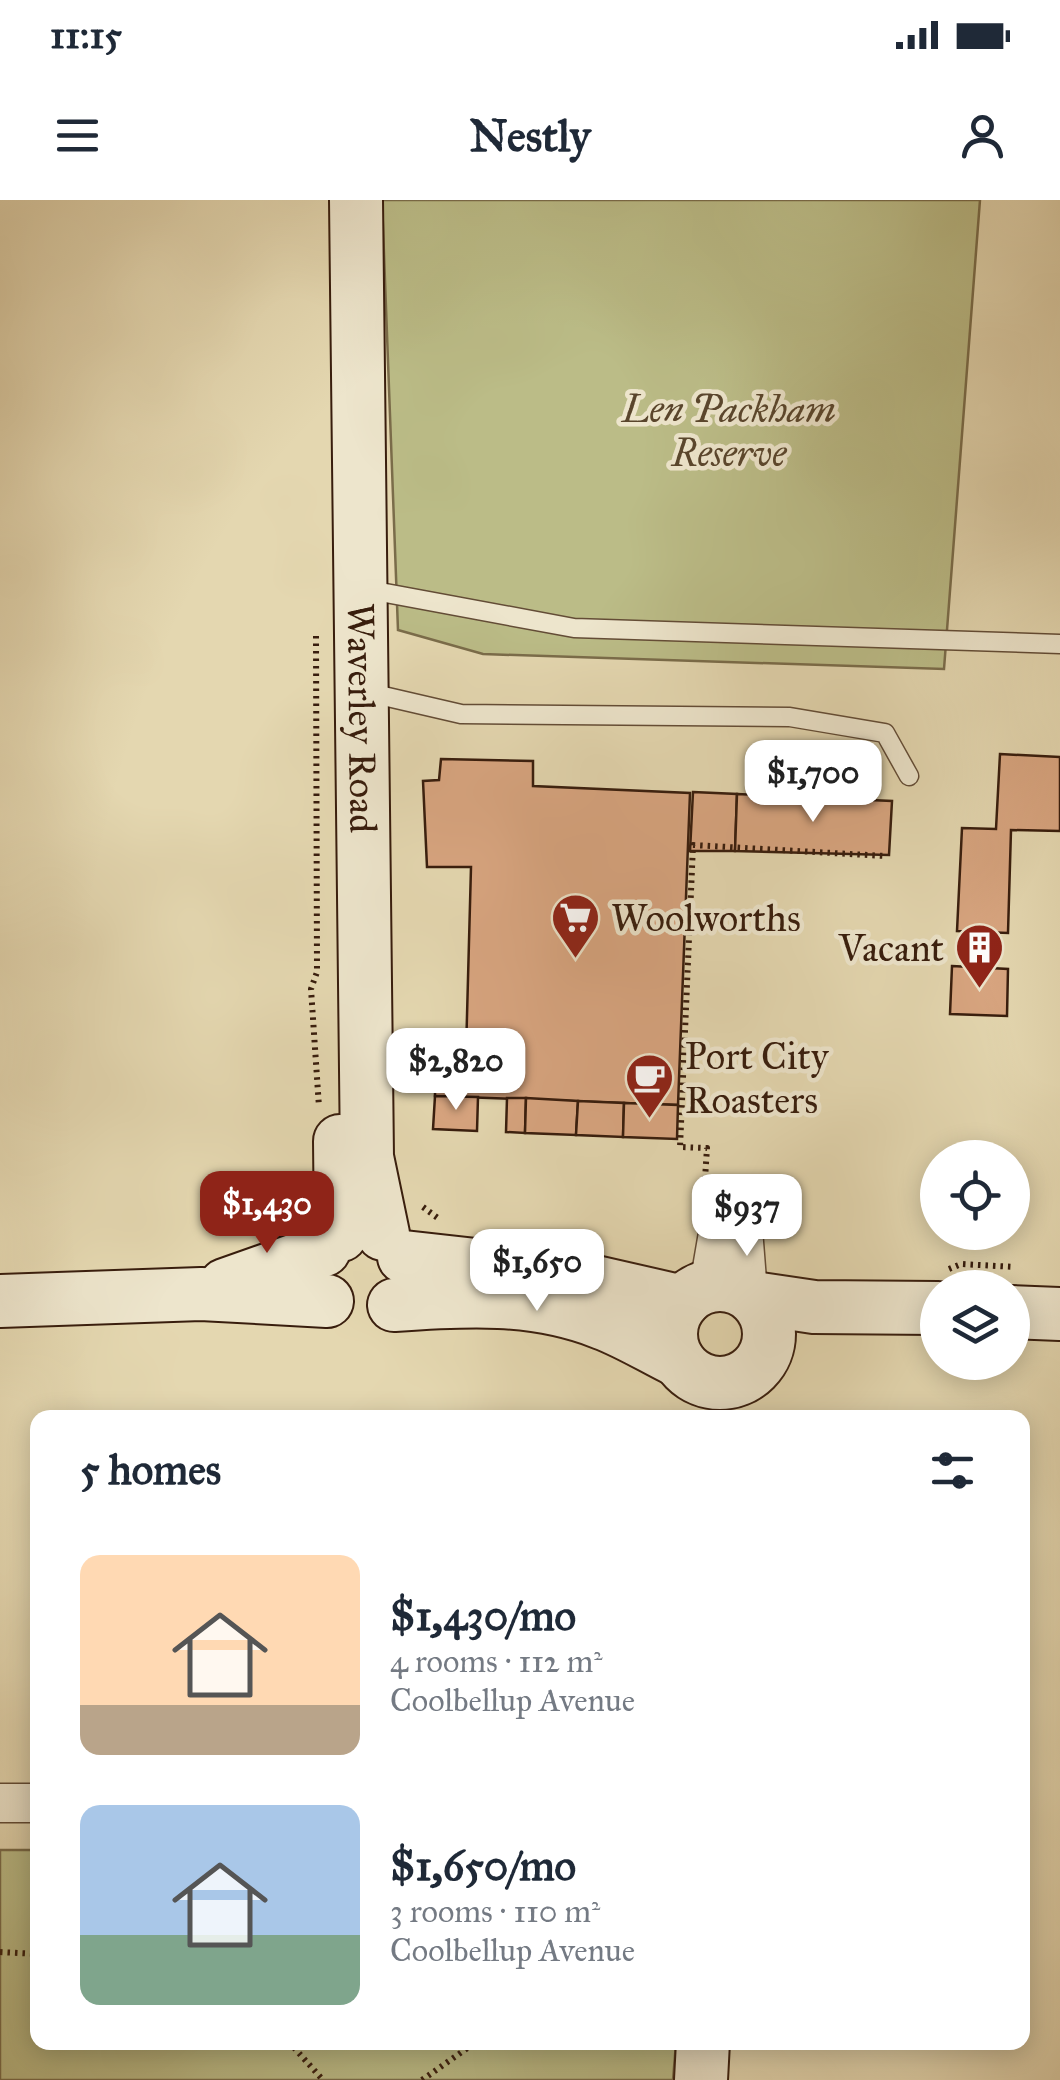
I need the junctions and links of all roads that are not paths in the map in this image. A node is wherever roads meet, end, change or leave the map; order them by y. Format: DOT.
graph roads {
  1 [pos="331,200"];
  2 [pos="356,200"];
  3 [pos="338,598"];
  4 [pos="1060,644"];
  5 [pos="360,698"];
  6 [pos="908,776"];
  7 [pos="362,1264"];
  8 [pos="723,1295"];
  9 [pos="0,1301"];
  10 [pos="920,1308"];
  11 [pos="920,1335"];
  12 [pos="688,1384"];
  13 [pos="751,1384"];
  14 [pos="30,1802"];
  15 [pos="0,1803"];
  16 [pos="703,2050"];
  17 [pos="701,2080"];
  1 -- 3 [label="street, Waverley Road"];
  2 -- 3 [label="street, Waverley Road"];
  3 -- 4 [label="lane"];
  3 -- 5 [label="street, Waverley Road"];
  3 -- 7 [label="street, Waverley Road"];
  5 -- 6 [label="lane"];
  5 -- 7 [label="street, Waverley Road"];
  7 -- 8 [label="street"];
  7 -- 9 [label="street"];
  7 -- 12 [label="street"];
  8 -- 10 [label="street"];
  8 -- 12 [label="street"];
  8 -- 13 [label="street"];
  11 -- 13 [label="street"];
  12 -- 13 [label="street"];
  14 -- 15 [label="street"];
  16 -- 17 [label="street"];
}
